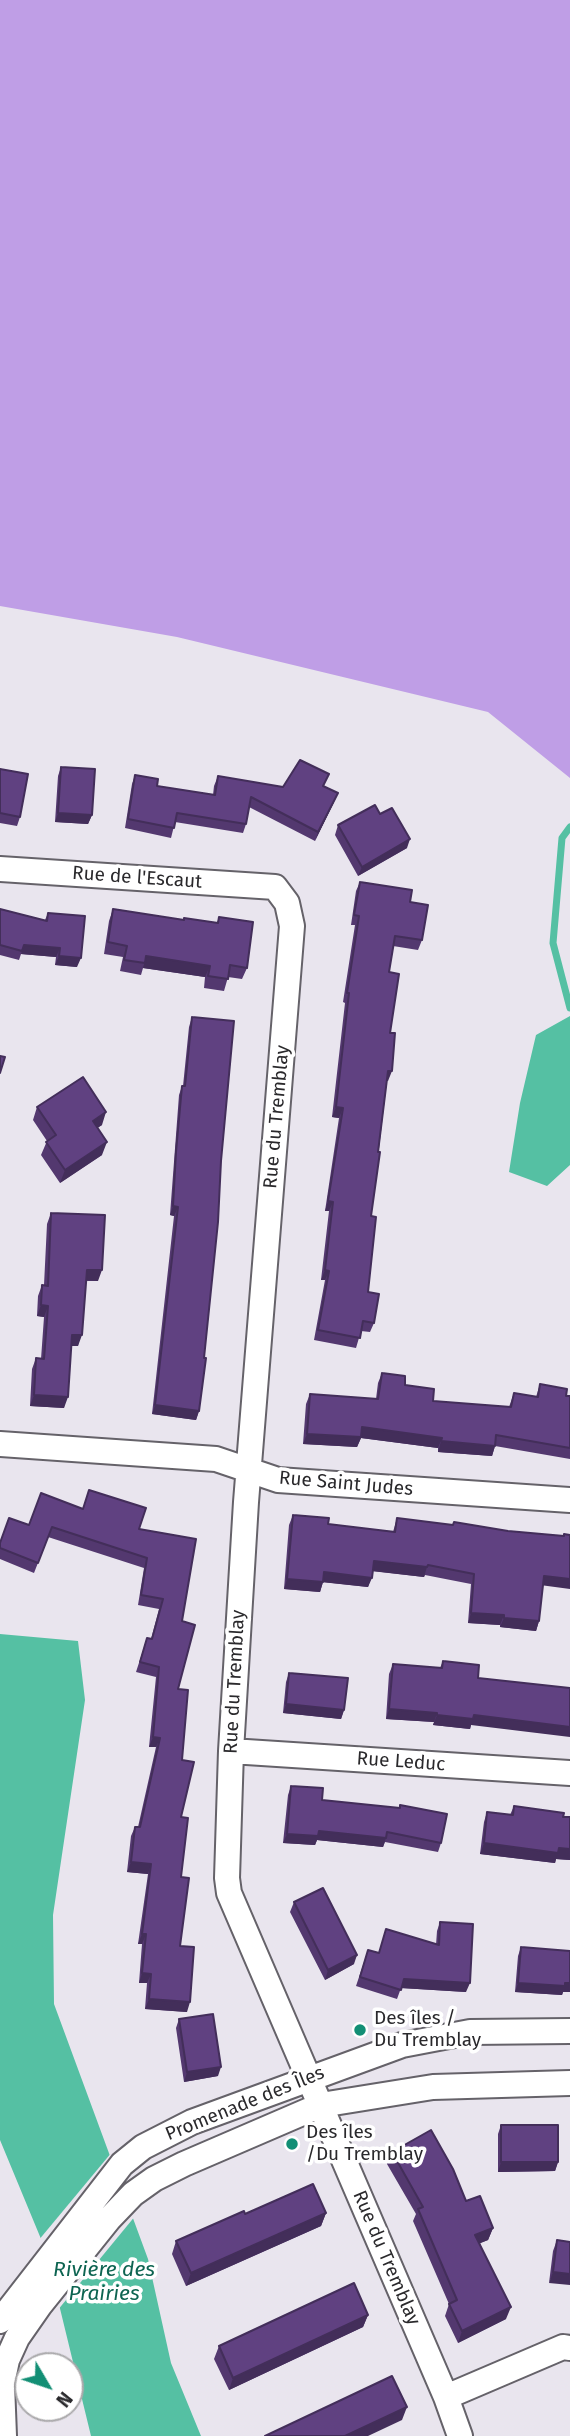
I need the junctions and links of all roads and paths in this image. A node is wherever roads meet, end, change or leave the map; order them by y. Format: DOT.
graph roads {
  1 [pos="0,869"];
  2 [pos="275,887"];
  3 [pos="0,1444"];
  4 [pos="249,1470"];
  5 [pos="570,1500"];
  6 [pos="231,1751"];
  7 [pos="570,1773"];
  8 [pos="570,2031"];
  9 [pos="308,2078"];
  10 [pos="570,2083"];
  11 [pos="321,2105"];
  12 [pos="35,2294"];
  13 [pos="0,2321"];
  14 [pos="570,2348"];
  15 [pos="446,2397"];
  16 [pos="4,2436"];
  17 [pos="460,2436"];
  1 -- 2 [label="street, Rue de l'Escaut"];
  2 -- 4 [label="street, Rue du Tremblay"];
  3 -- 4 [label="street, Rue Saint Judes"];
  4 -- 5 [label="street, Rue Saint Judes"];
  4 -- 6 [label="street, Rue du Tremblay"];
  6 -- 7 [label="street, Rue Leduc"];
  6 -- 9 [label="street, Rue du Tremblay"];
  8 -- 9 [label="street, Promenade des Îles"];
  9 -- 11 [label="street, Rue du Tremblay"];
  9 -- 12 [label="street, Promenade des Îles"];
  10 -- 11 [label="street, Promenade des Îles"];
  11 -- 12 [label="street, Promenade des Îles"];
  11 -- 15 [label="street, Rue du Tremblay"];
  12 -- 13 [label="street, Promenade des Îles"];
  12 -- 16 [label="street, Promenade des Îles"];
  14 -- 15 [label="street"];
  15 -- 17 [label="street, Rue du Tremblay"];
}
